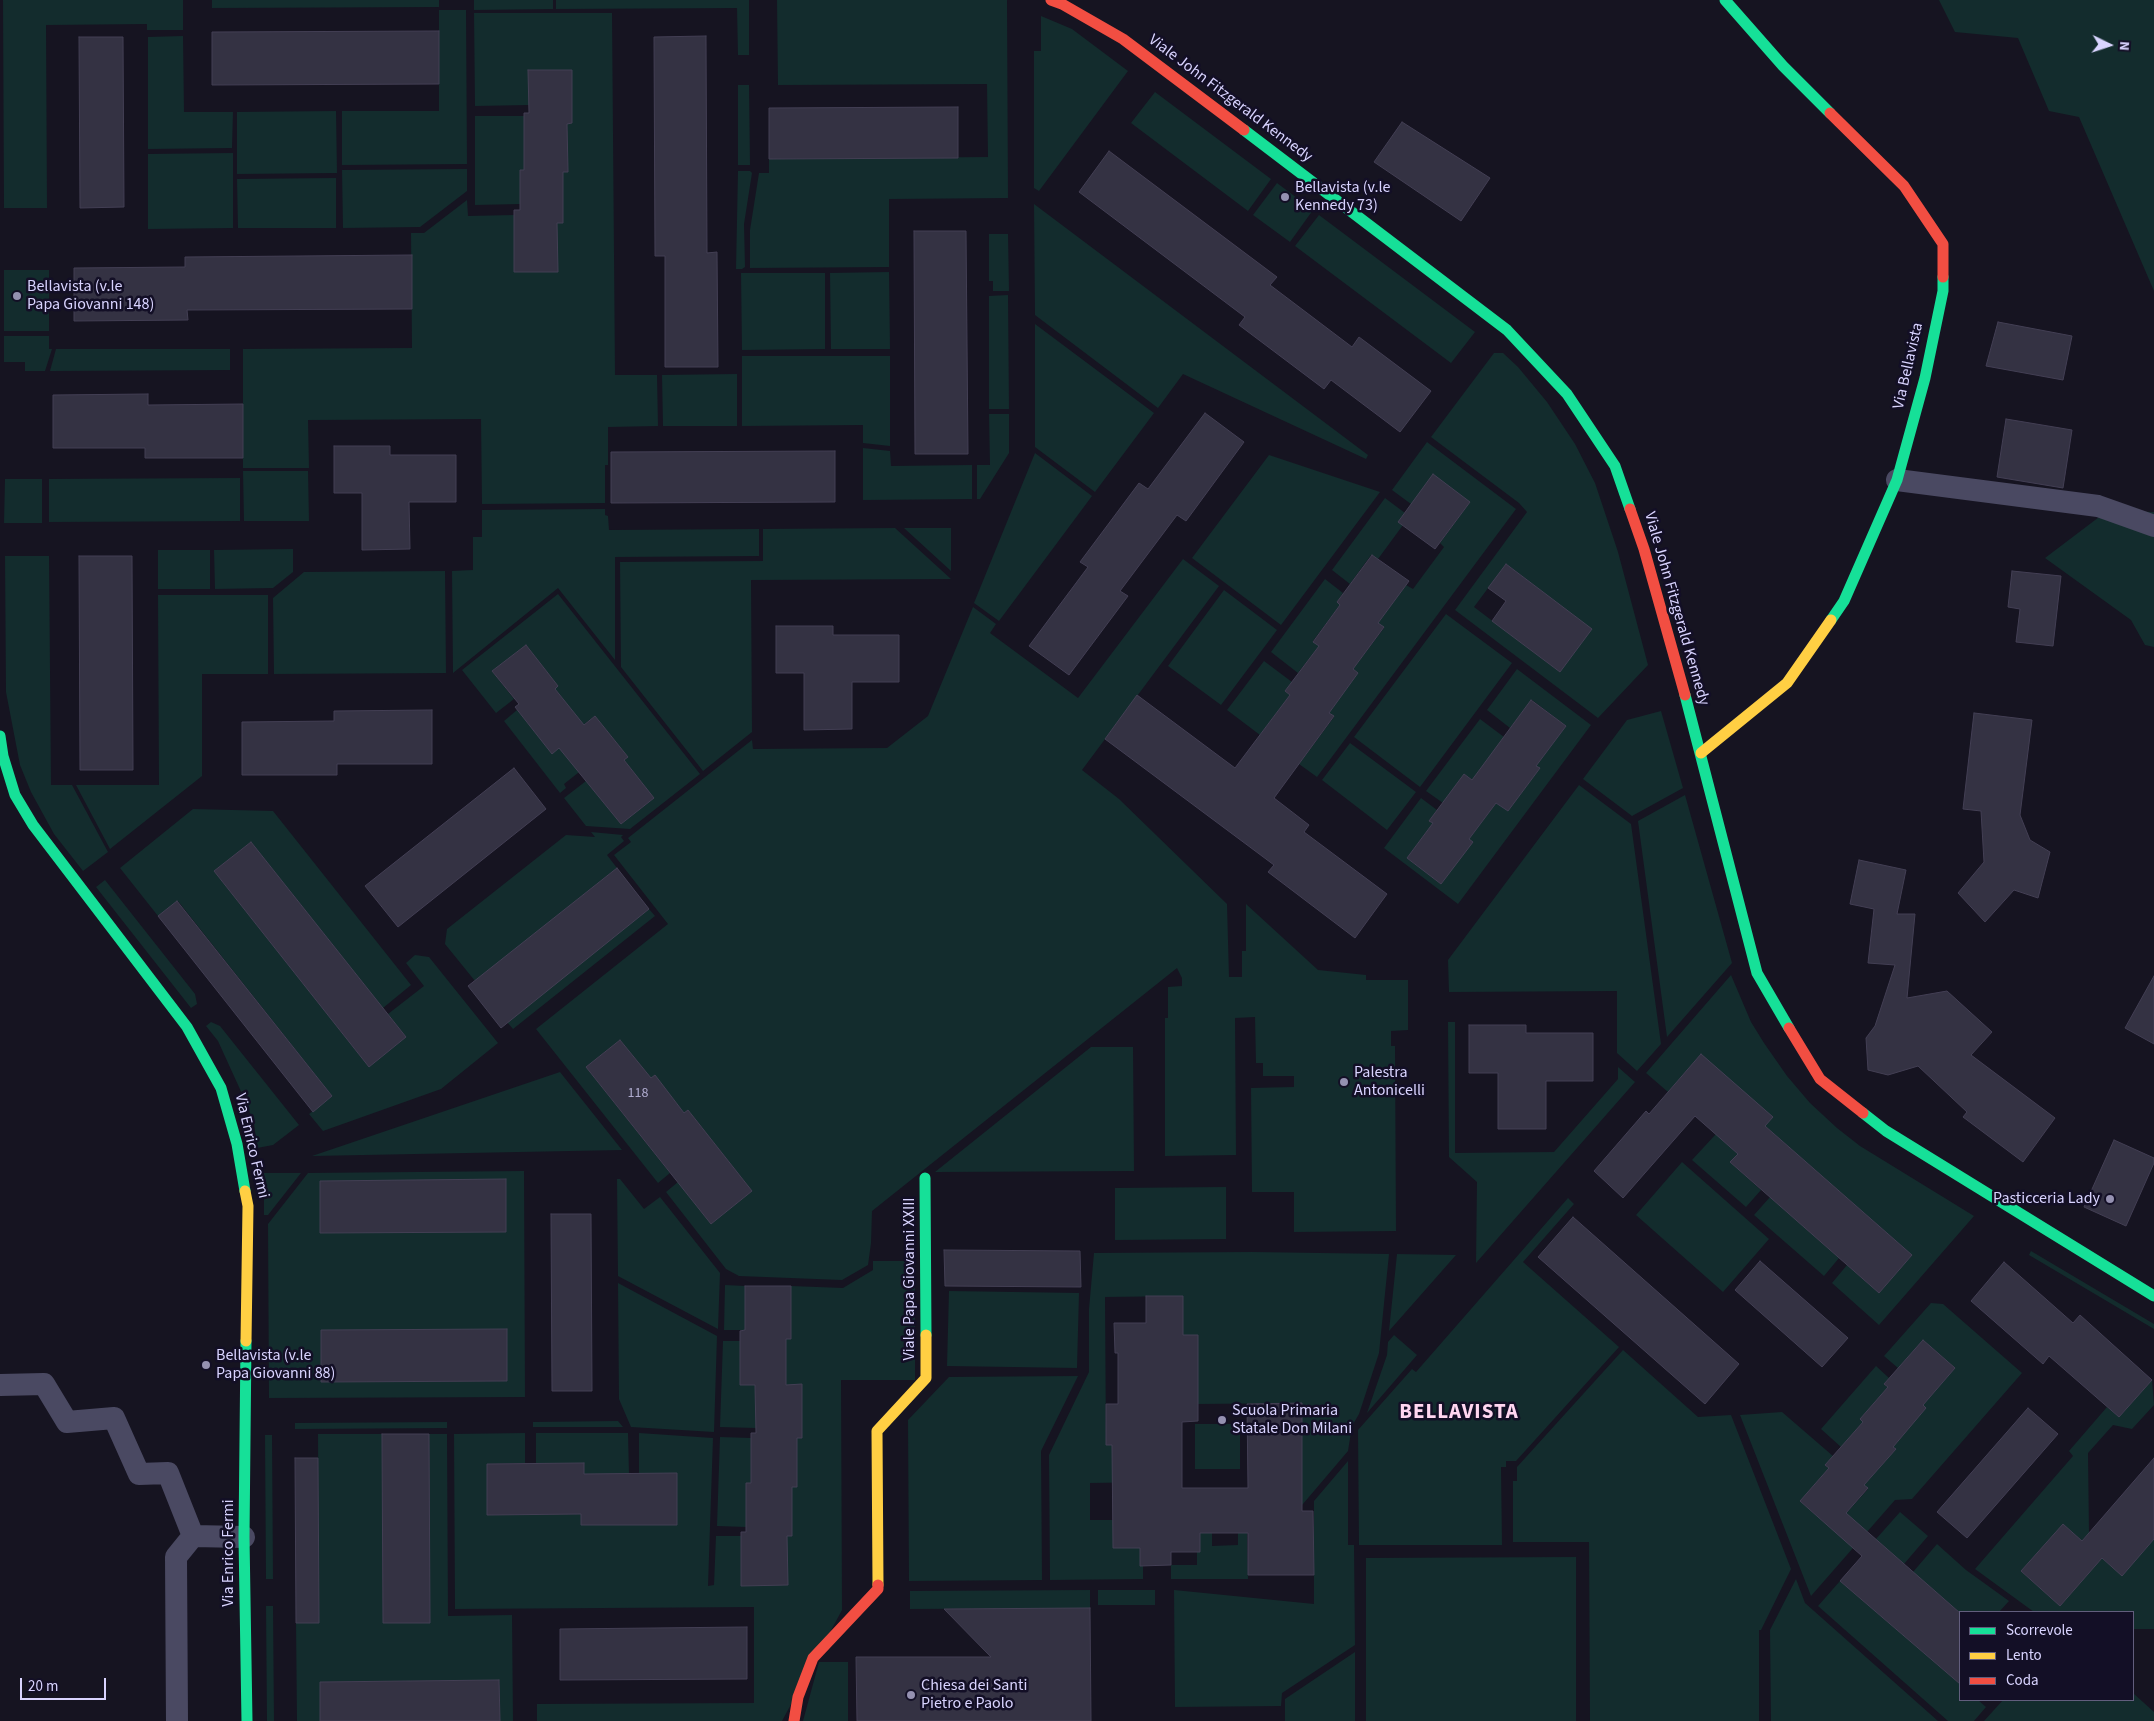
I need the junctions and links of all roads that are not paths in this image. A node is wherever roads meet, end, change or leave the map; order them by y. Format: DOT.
graph roads {
  1 [pos="1050,0"];
  2 [pos="1725,0"];
  3 [pos="1897,480"];
  4 [pos="2154,526"];
  5 [pos="0,736"];
  6 [pos="1701,753"];
  7 [pos="926,1178"];
  8 [pos="2154,1296"];
  9 [pos="0,1386"];
  10 [pos="193,1536"];
  11 [pos="244,1537"];
  12 [pos="177,1721"];
  13 [pos="247,1721"];
  14 [pos="794,1721"];
  1 -- 6 [label="street, Viale John Fitzgerald Kennedy"];
  2 -- 3 [label="street, Via Bellavista"];
  3 -- 4 [label="street"];
  3 -- 6 [label="street, Via Bellavista"];
  5 -- 11 [label="street, Via Enrico Fermi"];
  6 -- 8 [label="street, Viale John Fitzgerald Kennedy"];
  7 -- 14 [label="street, Viale Papa Giovanni XXIII"];
  9 -- 10 [label="street"];
  10 -- 11 [label="street"];
  10 -- 12 [label="street"];
  11 -- 13 [label="street, Via Enrico Fermi"];
}
